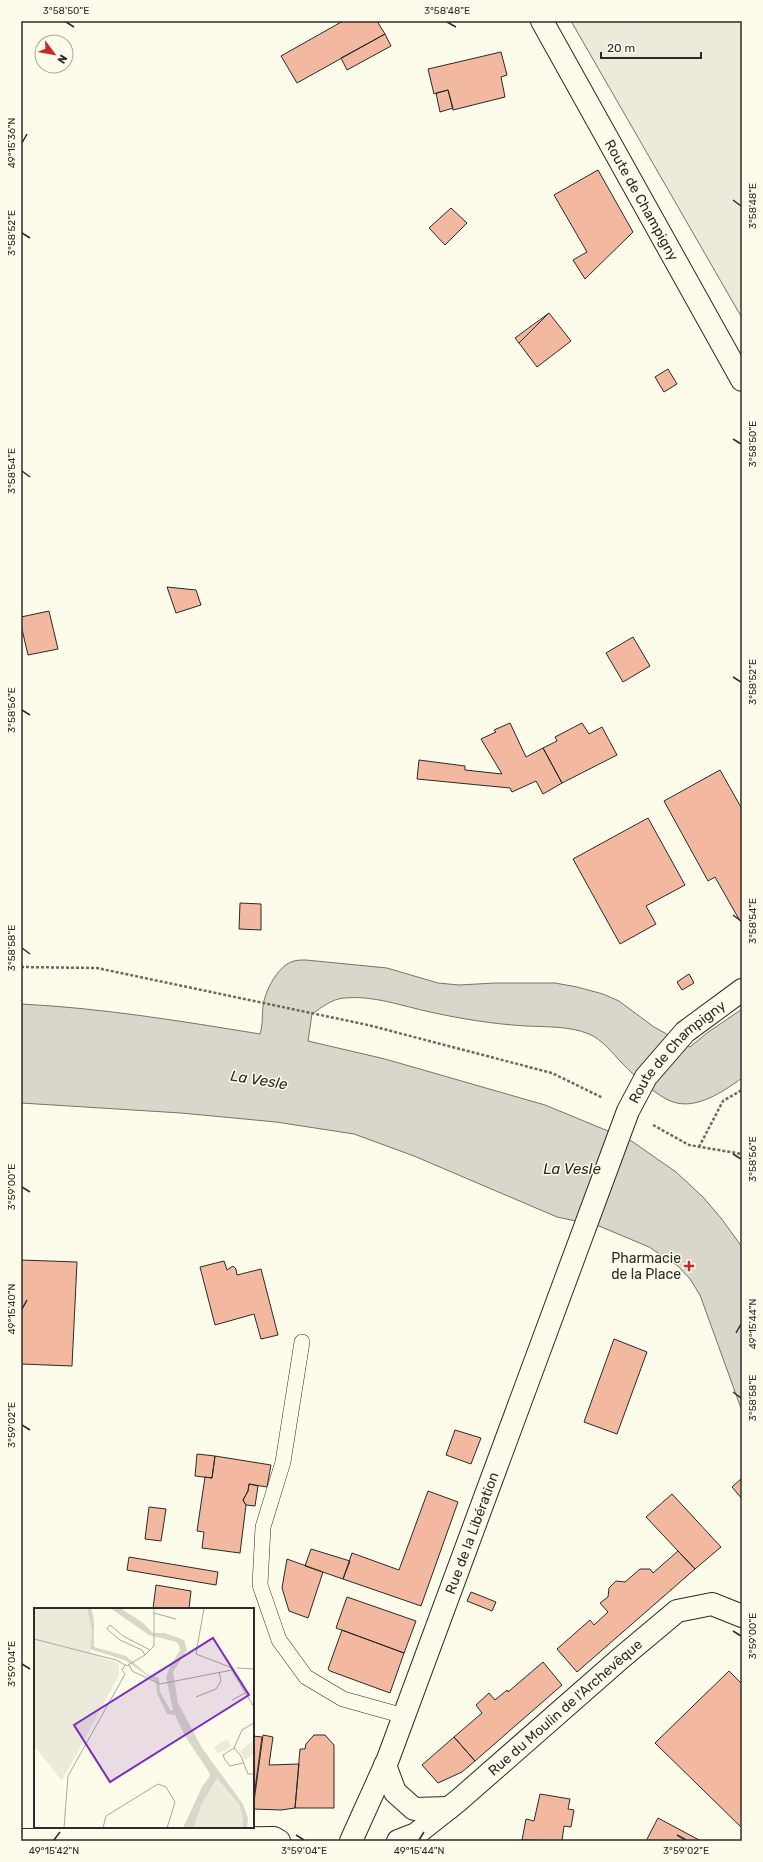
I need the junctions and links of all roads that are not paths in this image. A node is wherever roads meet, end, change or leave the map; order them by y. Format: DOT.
graph roads {
  1 [pos="542,21"];
  2 [pos="742,380"];
  3 [pos="742,990"];
  4 [pos="587,1223"];
  5 [pos="302,1342"];
  6 [pos="742,1616"];
  7 [pos="404,1716"];
  8 [pos="385,1765"];
  9 [pos="449,1808"];
  10 [pos="50,1833"];
  11 [pos="21,1840"];
  12 [pos="279,1841"];
  13 [pos="350,1841"];
  14 [pos="398,1841"];
  1 -- 2 [label="street, Route de Champigny"];
  3 -- 4 [label="street, Route de Champigny"];
  4 -- 7 [label="street, Rue de la Libération"];
  5 -- 7 [label="lane"];
  6 -- 9 [label="street, Rue du Moulin de l'Archevêque"];
  7 -- 8 [label="street, Rue de la Libération"];
  8 -- 9 [label="street"];
  8 -- 13 [label="street, Rue de la Libération"];
  9 -- 14 [label="street, Rue du Moulin de l'Archevêque"];
  10 -- 11 [label="street"];
  10 -- 12 [label="street"];
}
